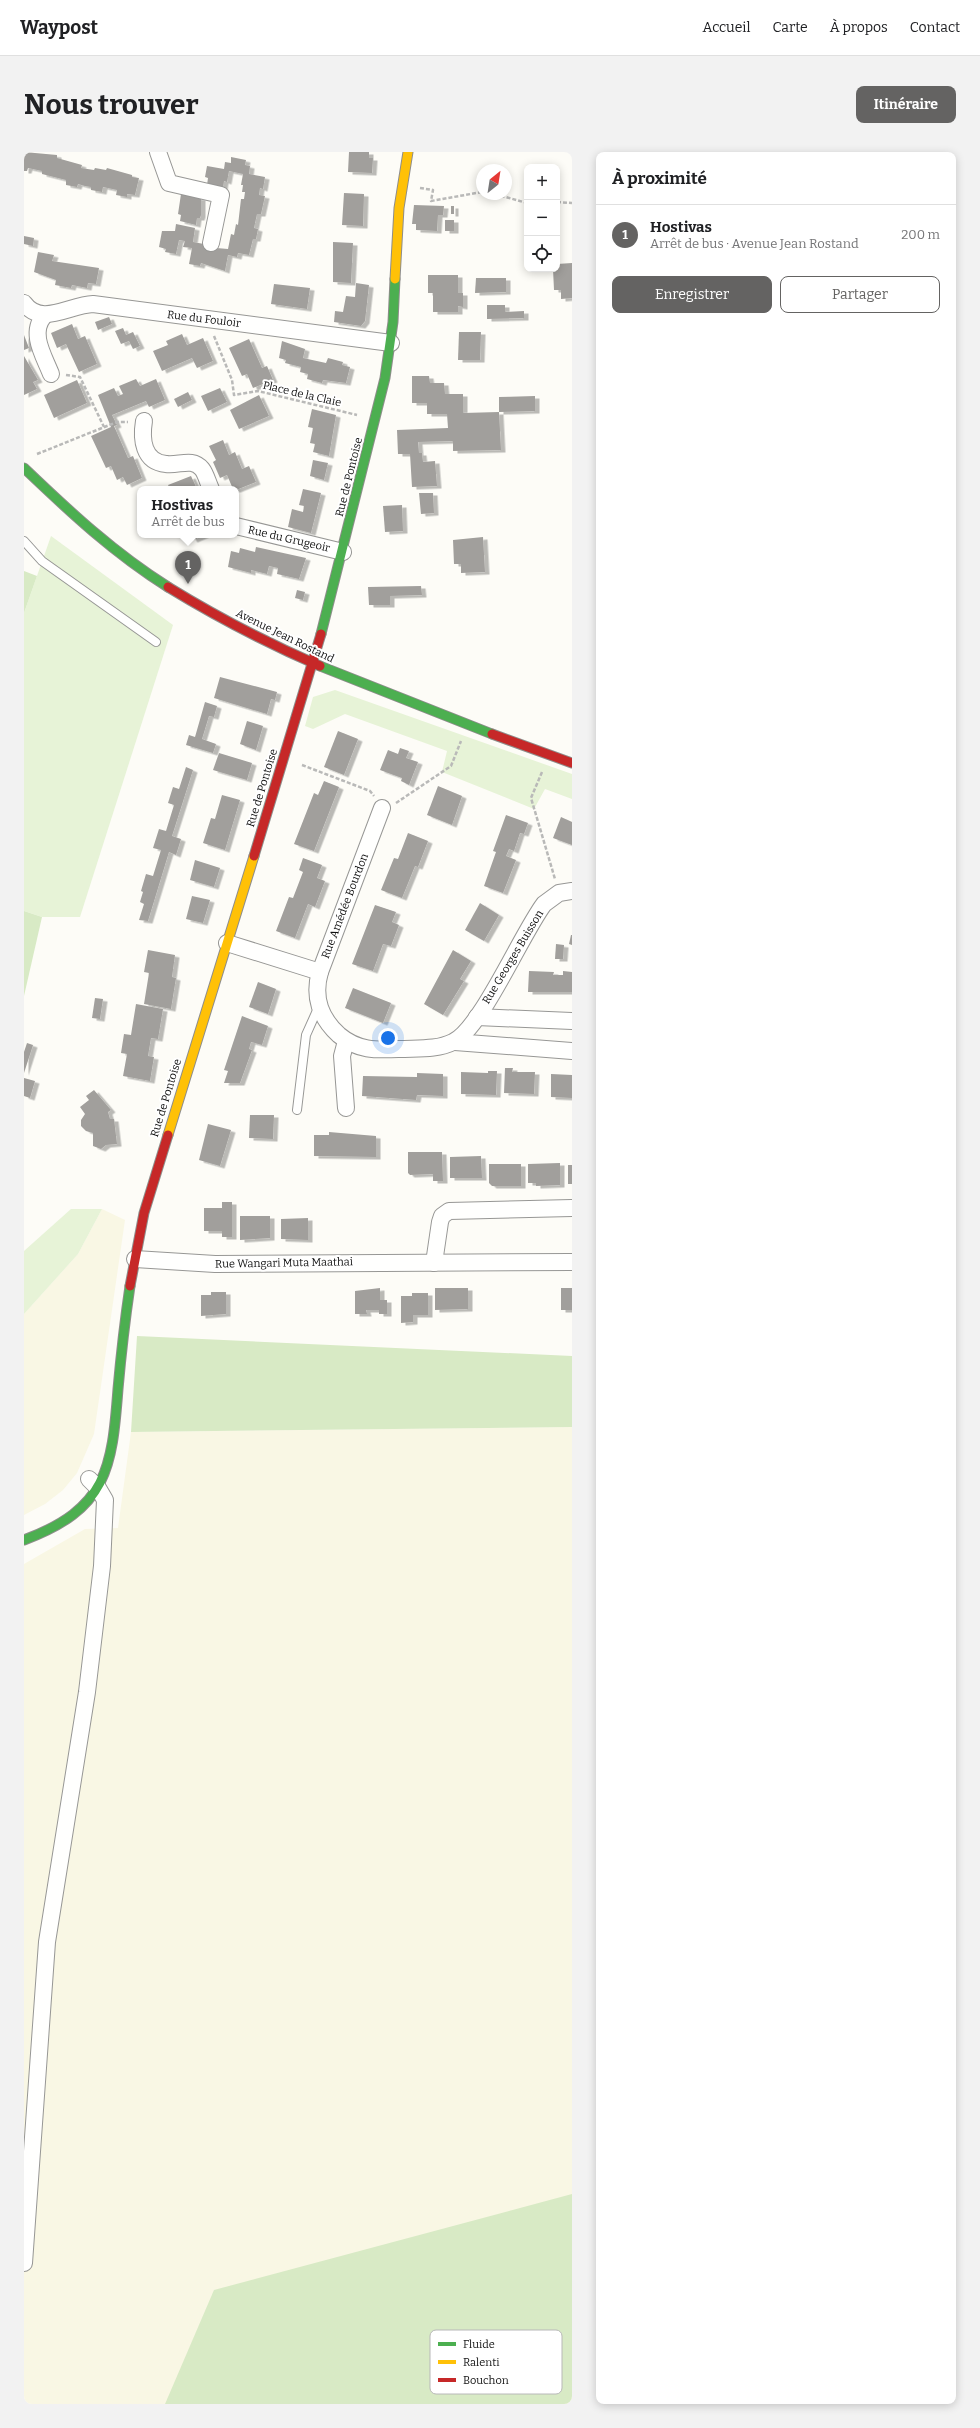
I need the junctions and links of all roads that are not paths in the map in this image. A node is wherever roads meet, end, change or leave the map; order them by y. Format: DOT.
graph roads {
  1 [pos="158,152"];
  2 [pos="408,152"];
  3 [pos="211,243"];
  4 [pos="24,303"];
  5 [pos="44,316"];
  6 [pos="391,343"];
  7 [pos="51,374"];
  8 [pos="144,421"];
  9 [pos="24,468"];
  10 [pos="209,486"];
  11 [pos="239,527"];
  12 [pos="24,541"];
  13 [pos="342,552"];
  14 [pos="156,642"];
  15 [pos="313,664"];
  16 [pos="572,763"];
  17 [pos="382,808"];
  18 [pos="565,892"];
  19 [pos="227,943"];
  20 [pos="320,972"];
  21 [pos="319,1006"];
  22 [pos="477,1018"];
  23 [pos="572,1022"];
  24 [pos="346,1040"];
  25 [pos="455,1042"];
  26 [pos="572,1051"];
  27 [pos="346,1108"];
  28 [pos="297,1110"];
  29 [pos="572,1208"];
  30 [pos="135,1259"];
  31 [pos="572,1262"];
  32 [pos="434,1264"];
  33 [pos="90,1484"];
  34 [pos="24,1540"];
  35 [pos="24,2263"];
  1 -- 3 [label="street"];
  2 -- 6 [label="street, Rue de Pontoise"];
  4 -- 5 [label="street"];
  5 -- 6 [label="street, Rue du Fouloir"];
  5 -- 7 [label="street"];
  6 -- 13 [label="street, Rue de Pontoise"];
  8 -- 10 [label="street"];
  9 -- 15 [label="street, Avenue Jean Rostand"];
  11 -- 13 [label="street, Rue du Grugeoir"];
  12 -- 14 [label="lane"];
  13 -- 15 [label="street, Rue de Pontoise"];
  15 -- 16 [label="street, Avenue Jean Rostand"];
  15 -- 19 [label="street, Rue de Pontoise"];
  17 -- 20 [label="street, Rue Amédée Bourdon"];
  18 -- 22 [label="street, Rue Georges Buisson"];
  19 -- 20 [label="street"];
  19 -- 30 [label="street, Rue de Pontoise"];
  20 -- 21 [label="street, Rue Amédée Bourdon"];
  21 -- 24 [label="street"];
  21 -- 28 [label="lane"];
  22 -- 23 [label="street, Rue Georges Buisson"];
  22 -- 25 [label="street, Rue Georges Buisson"];
  24 -- 25 [label="street"];
  24 -- 27 [label="street"];
  25 -- 26 [label="street"];
  29 -- 32 [label="street"];
  30 -- 32 [label="street, Rue Wangari Muta Maathai"];
  30 -- 33 [label="street, Rue de Pontoise"];
  31 -- 32 [label="street, Rue Wangari Muta Maathai"];
  33 -- 34 [label="street, Rue de Pontoise"];
  33 -- 35 [label="street"];
}
